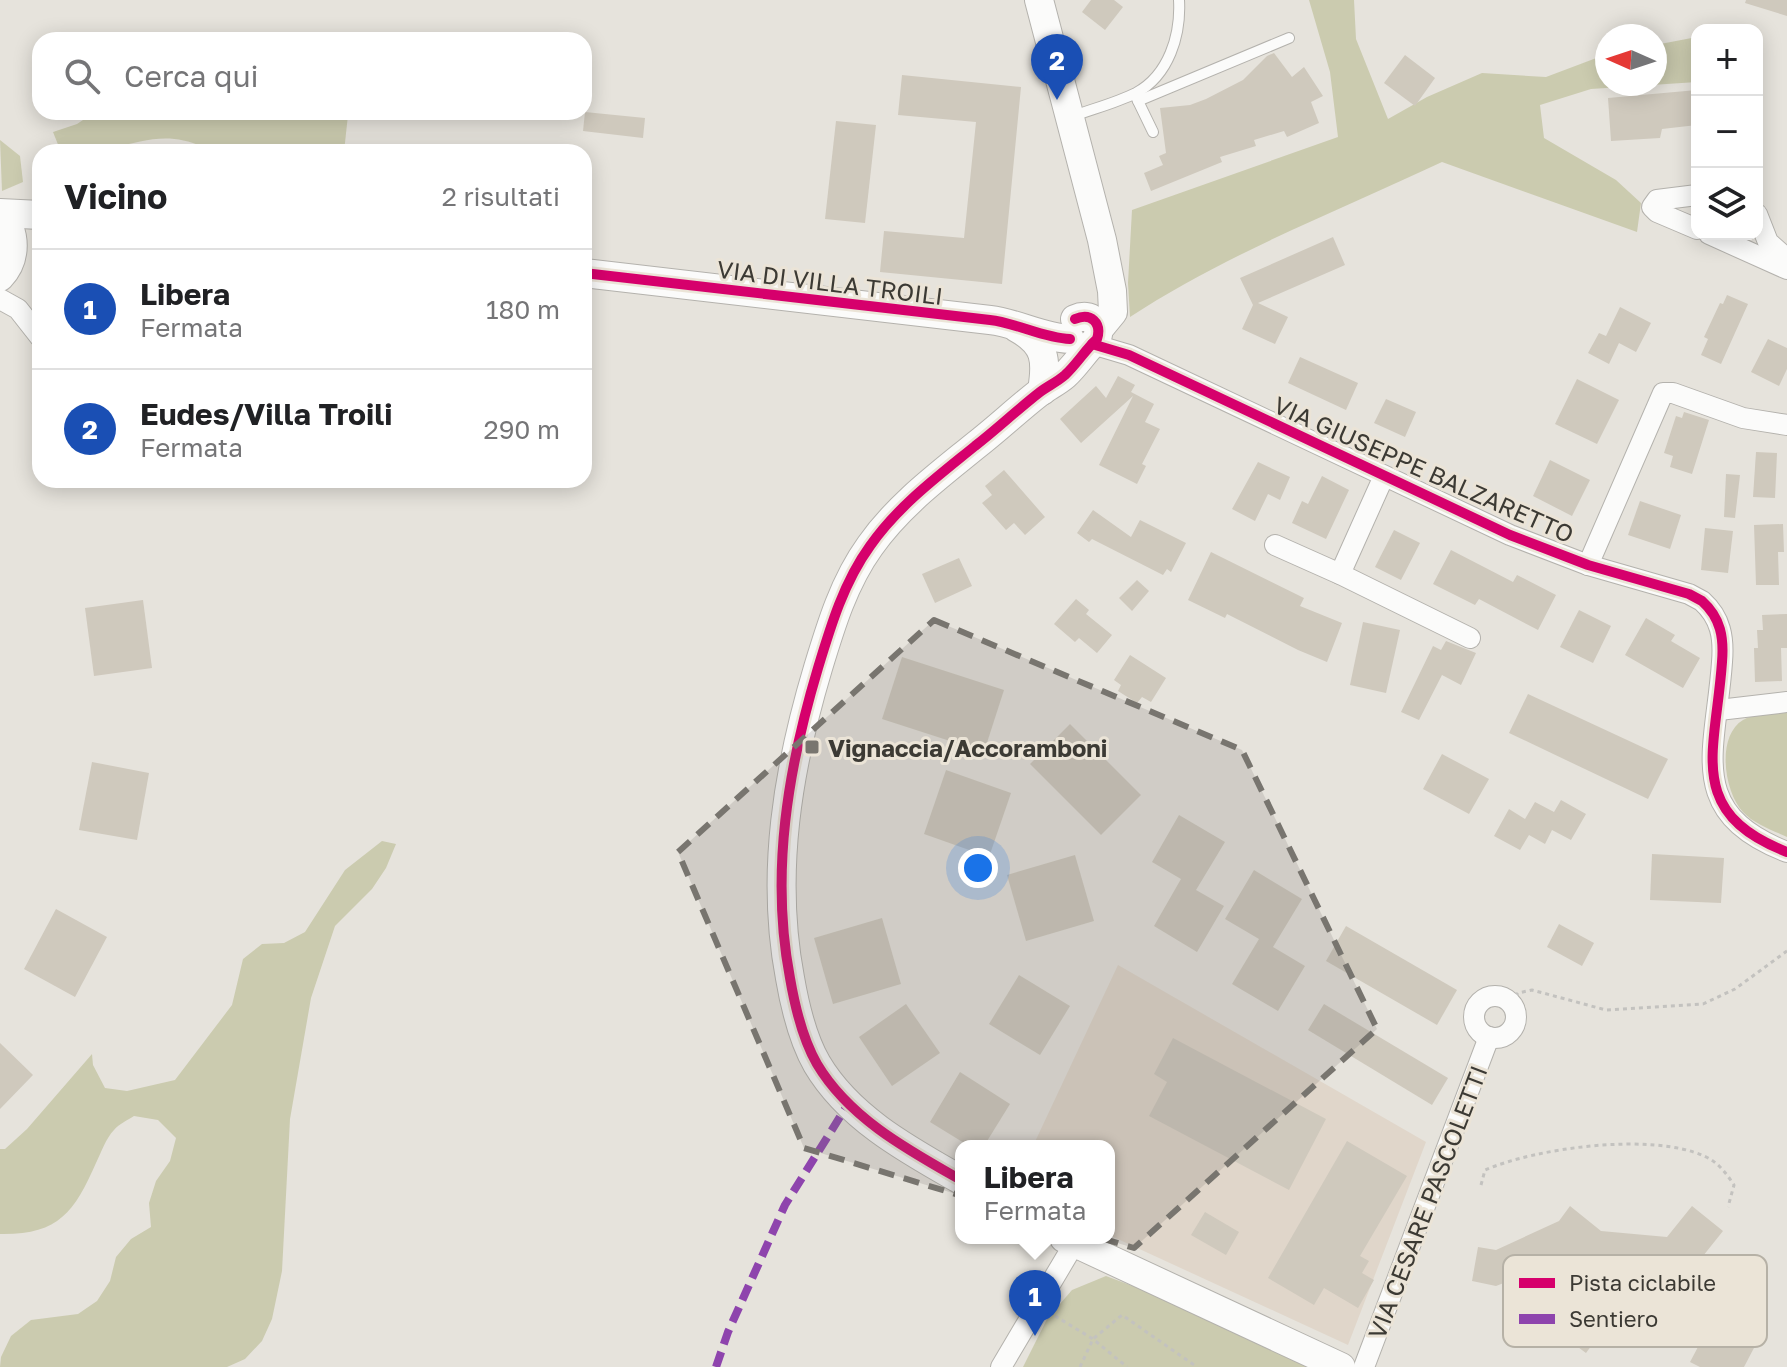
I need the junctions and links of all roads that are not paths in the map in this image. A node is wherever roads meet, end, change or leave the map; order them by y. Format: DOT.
graph roads {
  1 [pos="1039,0"];
  2 [pos="1179,0"];
  3 [pos="1289,38"];
  4 [pos="1136,98"];
  5 [pos="1070,117"];
  6 [pos="1153,132"];
  7 [pos="1691,196"];
  8 [pos="0,213"];
  9 [pos="32,215"];
  10 [pos="1691,226"];
  11 [pos="32,231"];
  12 [pos="1763,239"];
  13 [pos="1763,240"];
  14 [pos="1787,259"];
  15 [pos="7,263"];
  16 [pos="1787,269"];
  17 [pos="592,274"];
  18 [pos="0,299"];
  19 [pos="18,309"];
  20 [pos="1006,322"];
  21 [pos="32,327"];
  22 [pos="1084,333"];
  23 [pos="1042,391"];
  24 [pos="1787,425"];
  25 [pos="1384,476"];
  26 [pos="1275,545"];
  27 [pos="1588,565"];
  28 [pos="1340,574"];
  29 [pos="1470,638"];
  30 [pos="1787,702"];
  31 [pos="1719,710"];
  32 [pos="1787,852"];
  33 [pos="1489,1037"];
  34 [pos="955,1177"];
  35 [pos="1068,1244"];
  36 [pos="1075,1244"];
  37 [pos="1001,1367"];
  38 [pos="1341,1367"];
  39 [pos="1364,1367"];
  1 -- 5 [label="street"];
  2 -- 4 [label="lane"];
  3 -- 4 [label="lane"];
  4 -- 5 [label="lane"];
  4 -- 6 [label="lane"];
  5 -- 22 [label="street"];
  7 -- 10 [label="street"];
  8 -- 9 [label="street"];
  8 -- 15 [label="street"];
  11 -- 15 [label="street"];
  12 -- 14 [label="street"];
  13 -- 16 [label="street"];
  15 -- 19 [label="street"];
  17 -- 20 [label="street, VIA DI VILLA TROILI"];
  18 -- 19 [label="street"];
  19 -- 21 [label="street"];
  20 -- 22 [label="street, VIA DI VILLA TROILI"];
  20 -- 23 [label="street"];
  22 -- 23 [label="street"];
  22 -- 25 [label="street, VIA GIUSEPPE BALZARETTO"];
  23 -- 34 [label="street"];
  24 -- 27 [label="street"];
  25 -- 27 [label="street, VIA GIUSEPPE BALZARETTO"];
  25 -- 28 [label="street"];
  26 -- 28 [label="street"];
  27 -- 31 [label="street, VIA GIUSEPPE BALZARETTO"];
  28 -- 29 [label="street"];
  30 -- 31 [label="street"];
  31 -- 32 [label="street, VIA GIUSEPPE BALZARETTO"];
  33 -- 33 [label="street"];
  33 -- 39 [label="street, VIA CESARE PASCOLETTI"];
  35 -- 37 [label="street"];
  36 -- 38 [label="street"];
}
